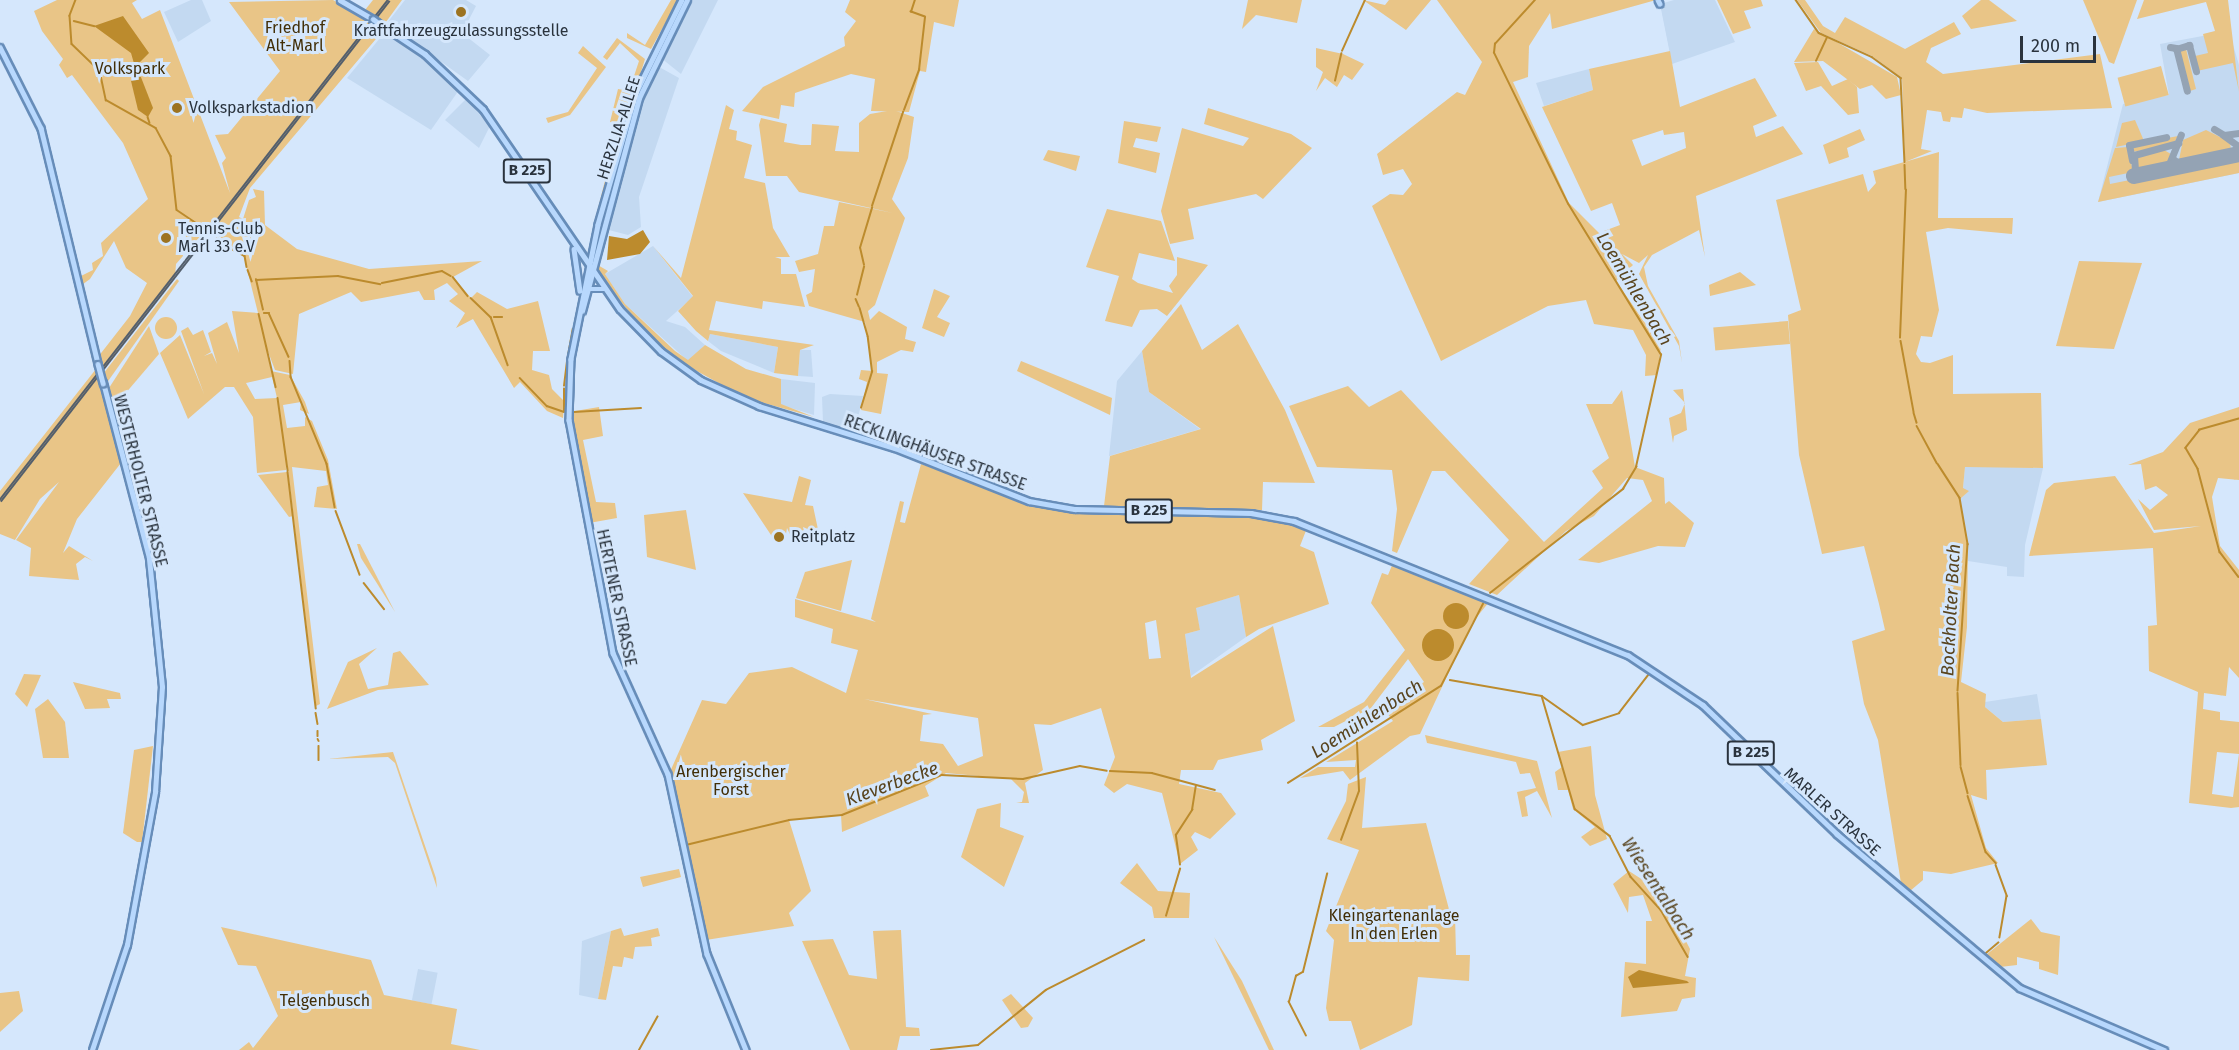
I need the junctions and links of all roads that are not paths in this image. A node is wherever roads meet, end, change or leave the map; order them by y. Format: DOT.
graph roads {
  1 [pos="340,0"];
  2 [pos="682,0"];
  3 [pos="687,0"];
  4 [pos="0,47"];
  5 [pos="572,244"];
  6 [pos="592,246"];
  7 [pos="577,250"];
  8 [pos="589,267"];
  9 [pos="605,290"];
  10 [pos="587,292"];
  11 [pos="580,300"];
  12 [pos="579,319"];
  13 [pos="1493,600"];
  14 [pos="92,1050"];
  15 [pos="746,1050"];
  16 [pos="2164,1050"];
  1 -- 5 [label="main road, RECKLINGHÄUSER STRASSE / B 225"];
  2 -- 6 [label="main road, HERZLIA-ALLEE"];
  3 -- 8 [label="main road, HERZLIA-ALLEE"];
  4 -- 14 [label="main road, WESTERHOLTER STRASSE, bridge"];
  5 -- 7 [label="main road, RECKLINGHÄUSER STRASSE / B 225"];
  5 -- 11 [label="main road"];
  6 -- 7 [label="main road"];
  6 -- 8 [label="main road, HERZLIA-ALLEE"];
  7 -- 8 [label="main road, RECKLINGHÄUSER STRASSE / B 225"];
  8 -- 9 [label="main road, RECKLINGHÄUSER STRASSE / B 225"];
  8 -- 10 [label="main road, HERTENER STRASSE"];
  8 -- 11 [label="main road, HERTENER STRASSE"];
  9 -- 10 [label="main road"];
  9 -- 13 [label="main road, RECKLINGHÄUSER STRASSE / B 225"];
  10 -- 12 [label="main road, HERTENER STRASSE"];
  11 -- 12 [label="main road, HERTENER STRASSE"];
  12 -- 15 [label="main road, HERTENER STRASSE"];
  13 -- 16 [label="main road, MARLER STRASSE / B 225"];
}
